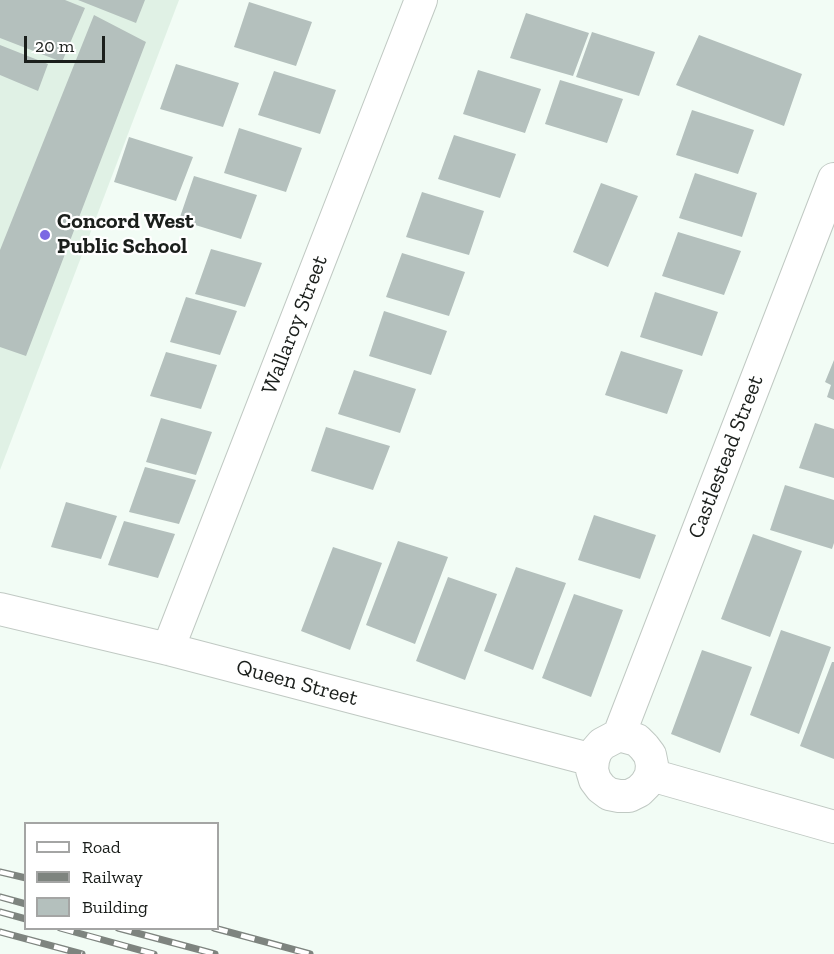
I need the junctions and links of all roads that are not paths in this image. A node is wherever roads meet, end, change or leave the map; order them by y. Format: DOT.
graph roads {
  1 [pos="421,0"];
  2 [pos="834,179"];
  3 [pos="0,609"];
  4 [pos="168,649"];
  5 [pos="619,735"];
  6 [pos="593,760"];
  7 [pos="651,775"];
  8 [pos="834,827"];
  1 -- 4 [label="street, Wallaroy Street"];
  2 -- 5 [label="street, Castlestead Street"];
  3 -- 4 [label="street, Queen Street"];
  4 -- 6 [label="street, Queen Street"];
  5 -- 6 [label="street"];
  5 -- 7 [label="street"];
  6 -- 7 [label="street"];
  7 -- 8 [label="street"];
}
